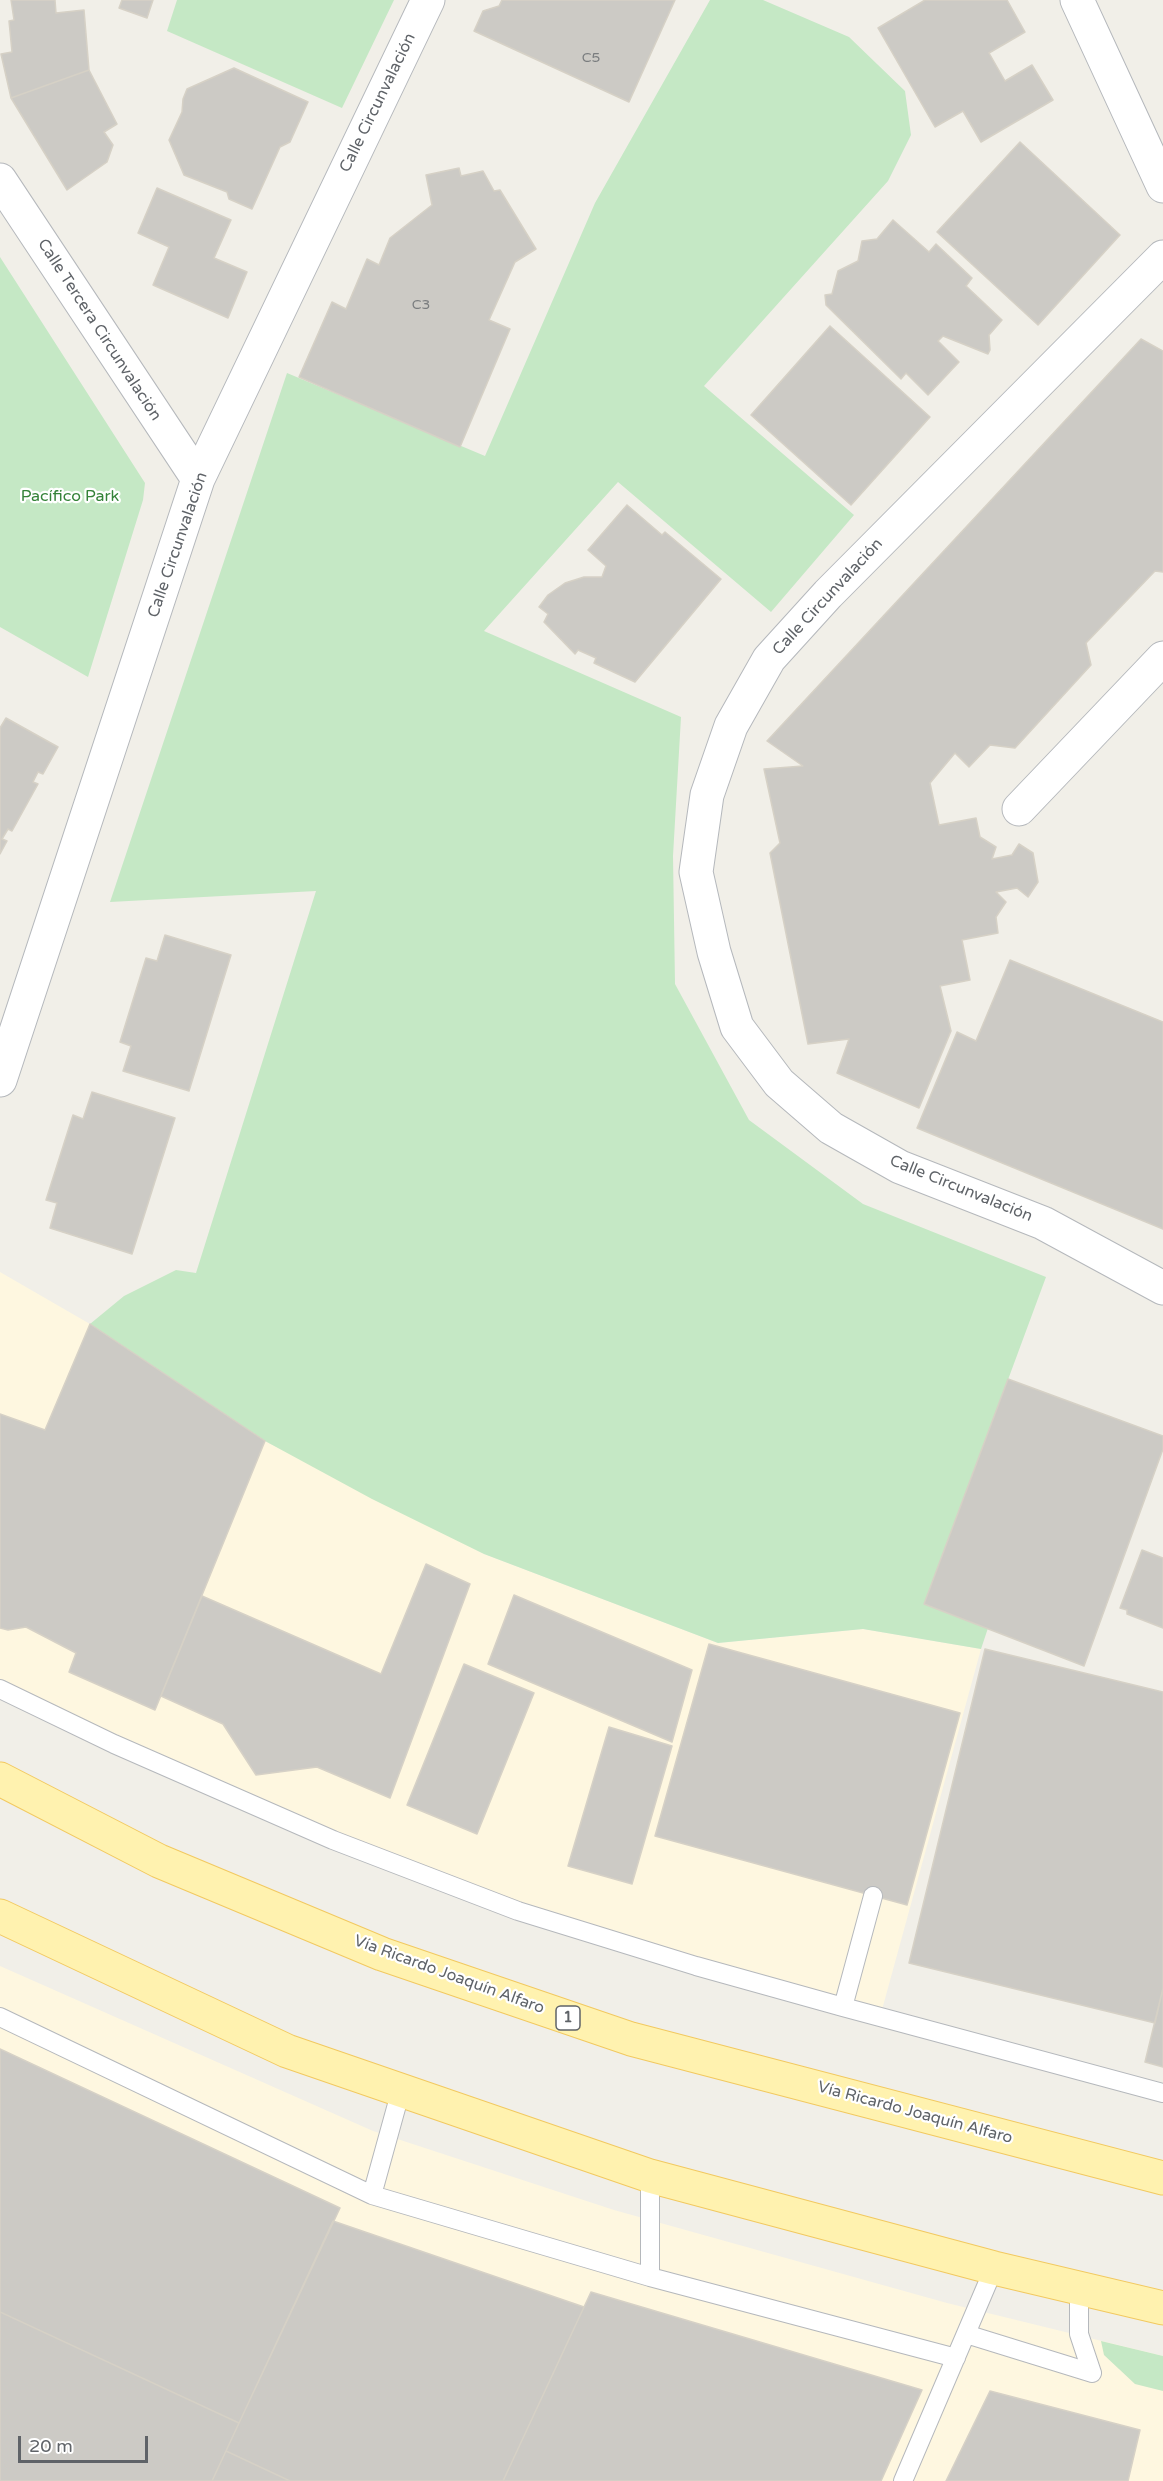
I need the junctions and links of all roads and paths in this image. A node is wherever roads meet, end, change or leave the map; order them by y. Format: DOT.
graph roads {
  1 [pos="428,0"];
  2 [pos="1077,0"];
  3 [pos="0,180"];
  4 [pos="1163,186"];
  5 [pos="1163,257"];
  6 [pos="198,479"];
  7 [pos="1163,658"];
  8 [pos="1019,809"];
  9 [pos="0,1080"];
  10 [pos="1163,1288"];
  11 [pos="0,1689"];
  12 [pos="0,1779"];
  13 [pos="873,1896"];
  14 [pos="0,1916"];
  15 [pos="843,2007"];
  16 [pos="0,2017"];
  17 [pos="401,2090"];
  18 [pos="1163,2092"];
  19 [pos="650,2176"];
  20 [pos="1163,2178"];
  21 [pos="372,2195"];
  22 [pos="994,2268"];
  23 [pos="650,2277"];
  24 [pos="1079,2287"];
  25 [pos="1163,2308"];
  26 [pos="966,2334"];
  27 [pos="956,2358"];
  28 [pos="903,2481"];
  1 -- 6 [label="street, Calle Circunvalación"];
  2 -- 4 [label="street"];
  3 -- 6 [label="street, Calle Tercera Circunvalación"];
  5 -- 10 [label="street, Calle Circunvalación"];
  6 -- 9 [label="street, Calle Circunvalación"];
  7 -- 8 [label="street"];
  11 -- 15 [label="lane"];
  12 -- 20 [label="main road, Vía Ricardo Joaquín Alfaro / 1"];
  13 -- 15 [label="lane"];
  14 -- 17 [label="main road"];
  15 -- 18 [label="lane"];
  16 -- 21 [label="lane"];
  17 -- 19 [label="main road"];
  17 -- 21 [label="lane"];
  19 -- 22 [label="main road"];
  19 -- 23 [label="lane"];
  21 -- 23 [label="lane"];
  22 -- 24 [label="main road"];
  22 -- 26 [label="lane"];
  23 -- 27 [label="lane"];
  24 -- 25 [label="main road"];
  24 -- 26 [label="lane"];
  26 -- 27 [label="lane"];
  27 -- 28 [label="lane"];
}
